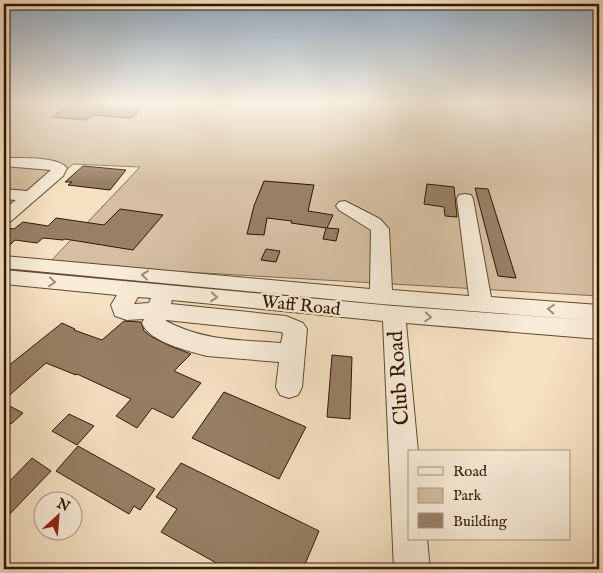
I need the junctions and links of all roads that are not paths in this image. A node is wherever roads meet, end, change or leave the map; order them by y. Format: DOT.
graph roads {
  1 [pos="4,162"];
  2 [pos="4,194"];
  3 [pos="30,196"];
  4 [pos="465,199"];
  5 [pos="345,206"];
  6 [pos="7,212"];
  7 [pos="4,262"];
  8 [pos="14,278"];
  9 [pos="4,293"];
  10 [pos="161,301"];
  11 [pos="481,304"];
  12 [pos="387,306"];
  13 [pos="599,313"];
  14 [pos="599,330"];
  15 [pos="289,387"];
  16 [pos="408,521"];
  17 [pos="410,540"];
  18 [pos="412,569"];
  1 -- 3 [label="street"];
  2 -- 3 [label="street"];
  3 -- 6 [label="street"];
  4 -- 11 [label="street"];
  5 -- 12 [label="street, Club Road"];
  12 -- 7 [label="street, Waff Road, one-way"];
  8 -- 9 [label="street"];
  8 -- 10 [label="street, Waff Road, one-way"];
  10 -- 12 [label="street, Waff Road, one-way"];
  10 -- 15 [label="street"];
  11 -- 12 [label="street, Waff Road"];
  13 -- 11 [label="street, Waff Road, one-way"];
  12 -- 14 [label="street, Waff Road, one-way"];
  12 -- 16 [label="street, Club Road"];
  17 -- 18 [label="street"];
}
